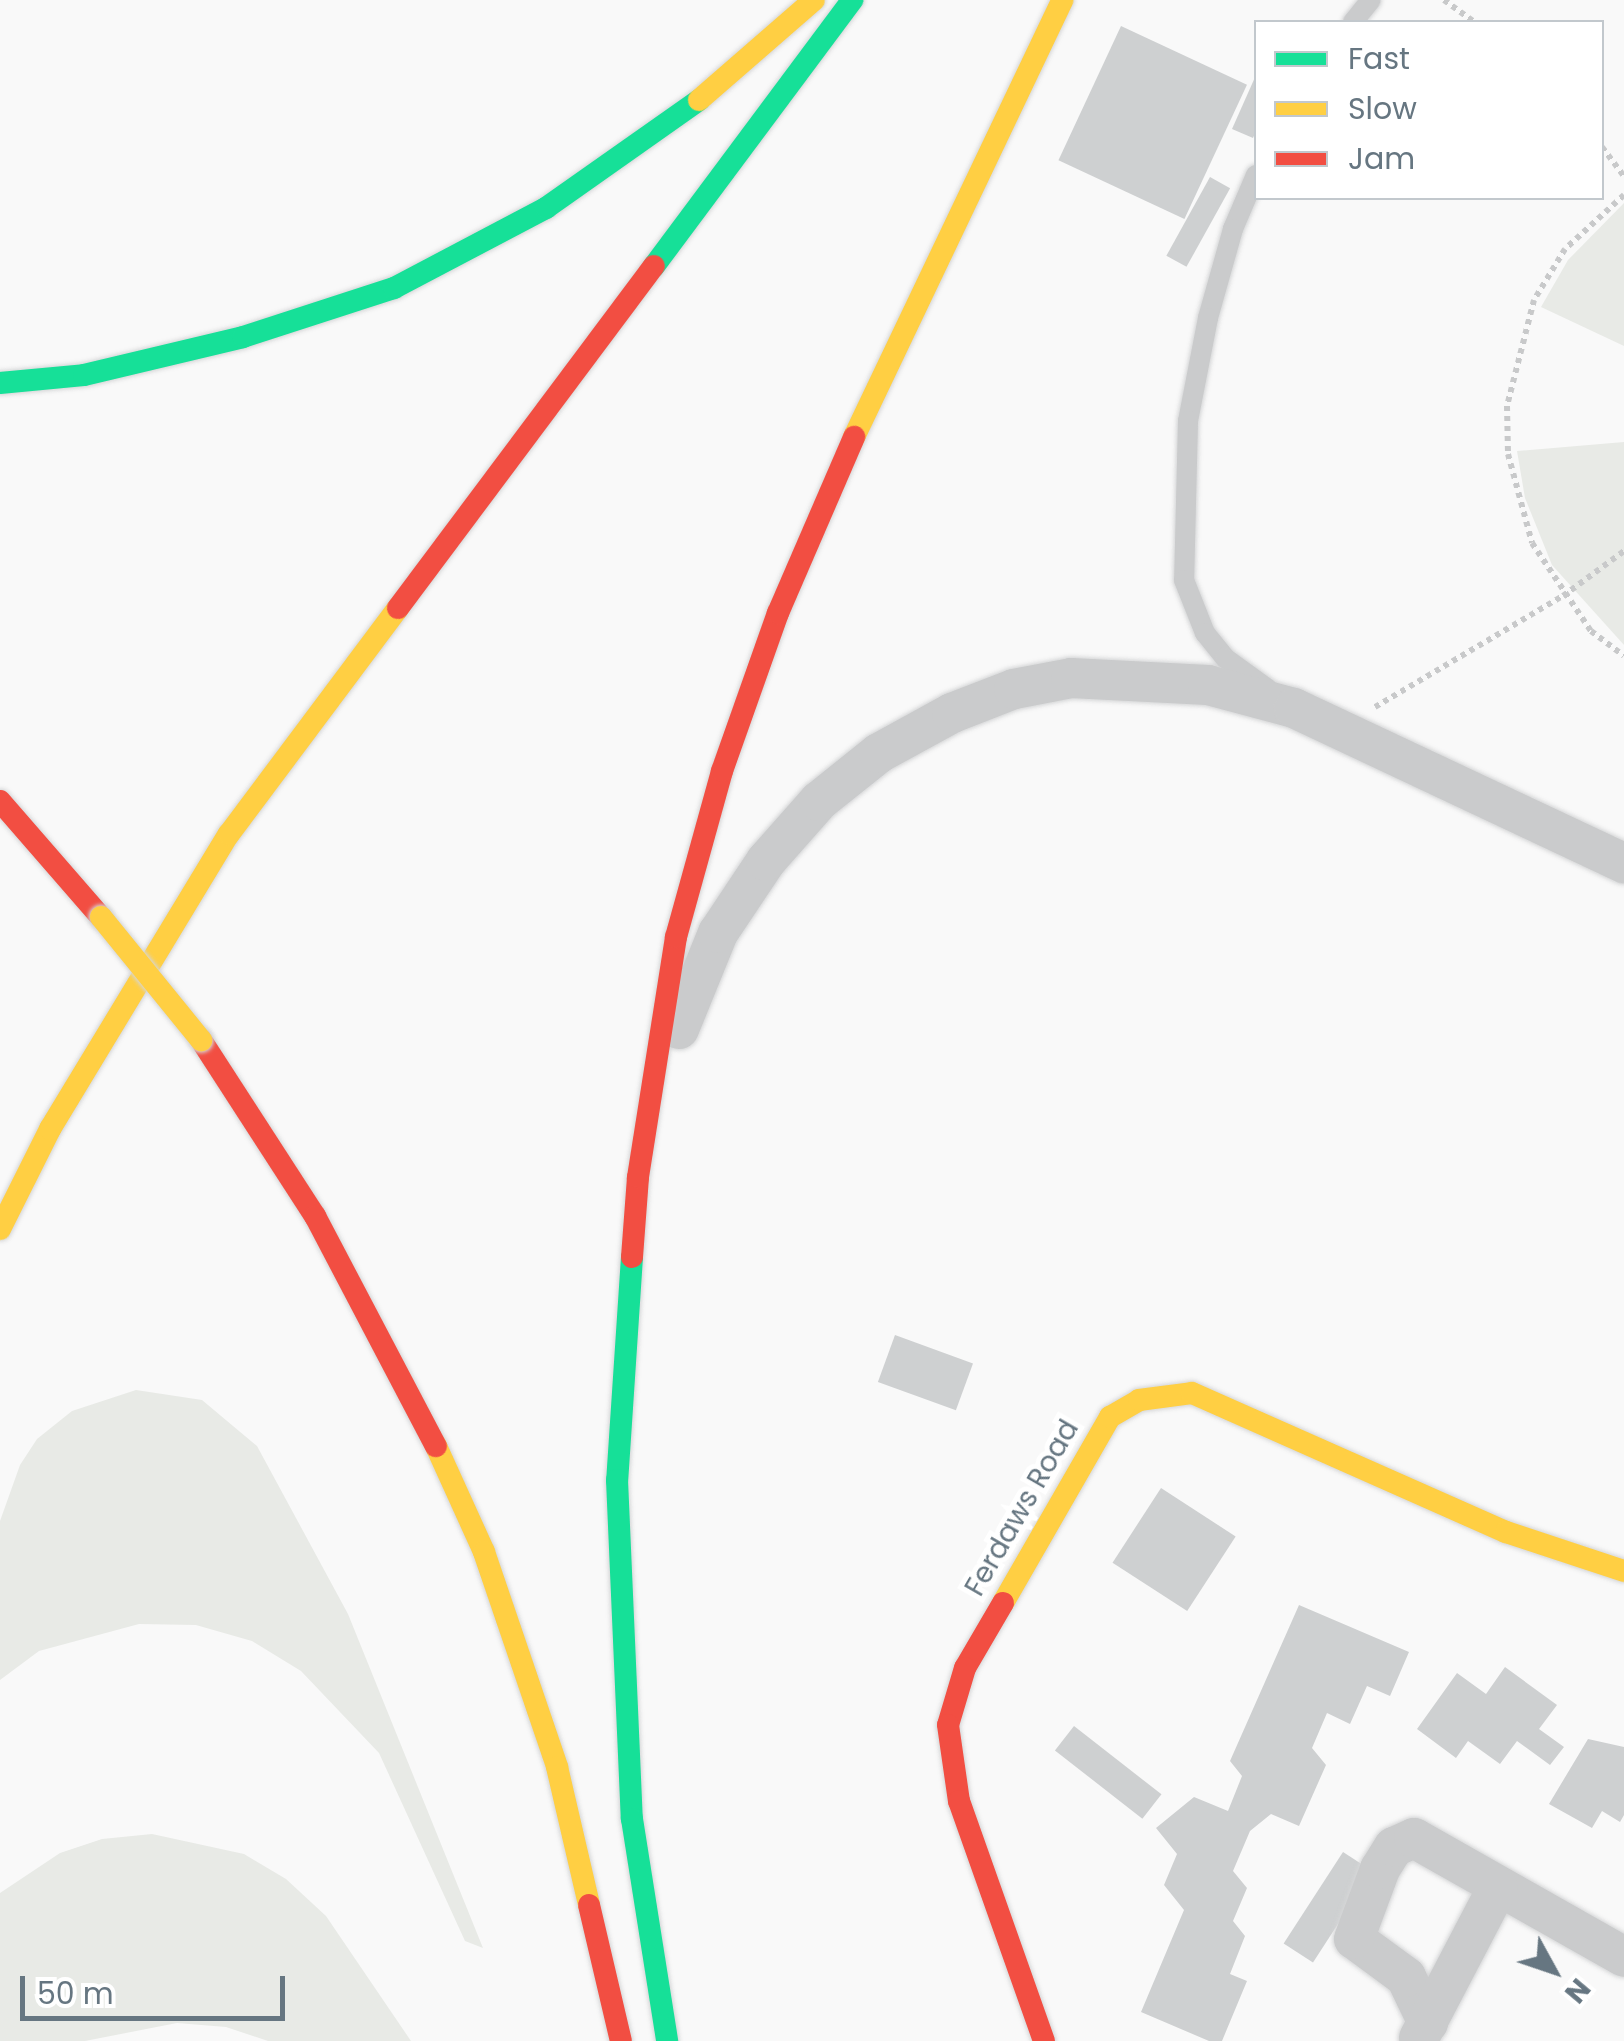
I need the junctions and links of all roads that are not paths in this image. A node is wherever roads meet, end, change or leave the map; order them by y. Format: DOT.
graph roads {
  1 [pos="814,0"];
  2 [pos="852,0"];
  3 [pos="1062,0"];
  4 [pos="1371,0"];
  5 [pos="1355,20"];
  6 [pos="1254,181"];
  7 [pos="0,383"];
  8 [pos="1294,708"];
  9 [pos="0,801"];
  10 [pos="1624,863"];
  11 [pos="638,1178"];
  12 [pos="0,1229"];
  13 [pos="1624,1571"];
  14 [pos="1498,1886"];
  15 [pos="1624,1957"];
  16 [pos="1430,2018"];
  17 [pos="621,2041"];
  18 [pos="668,2041"];
  19 [pos="1044,2041"];
  1 -- 7 [label="main road"];
  2 -- 12 [label="main road"];
  3 -- 11 [label="main road"];
  4 -- 5 [label="lane"];
  6 -- 8 [label="lane"];
  8 -- 10 [label="street"];
  8 -- 11 [label="street"];
  9 -- 17 [label="main road, bridge"];
  11 -- 18 [label="main road"];
  13 -- 19 [label="main road, Ferdaws Road"];
  14 -- 15 [label="street"];
  14 -- 16 [label="street"];
  14 -- 16 [label="street"];
}
